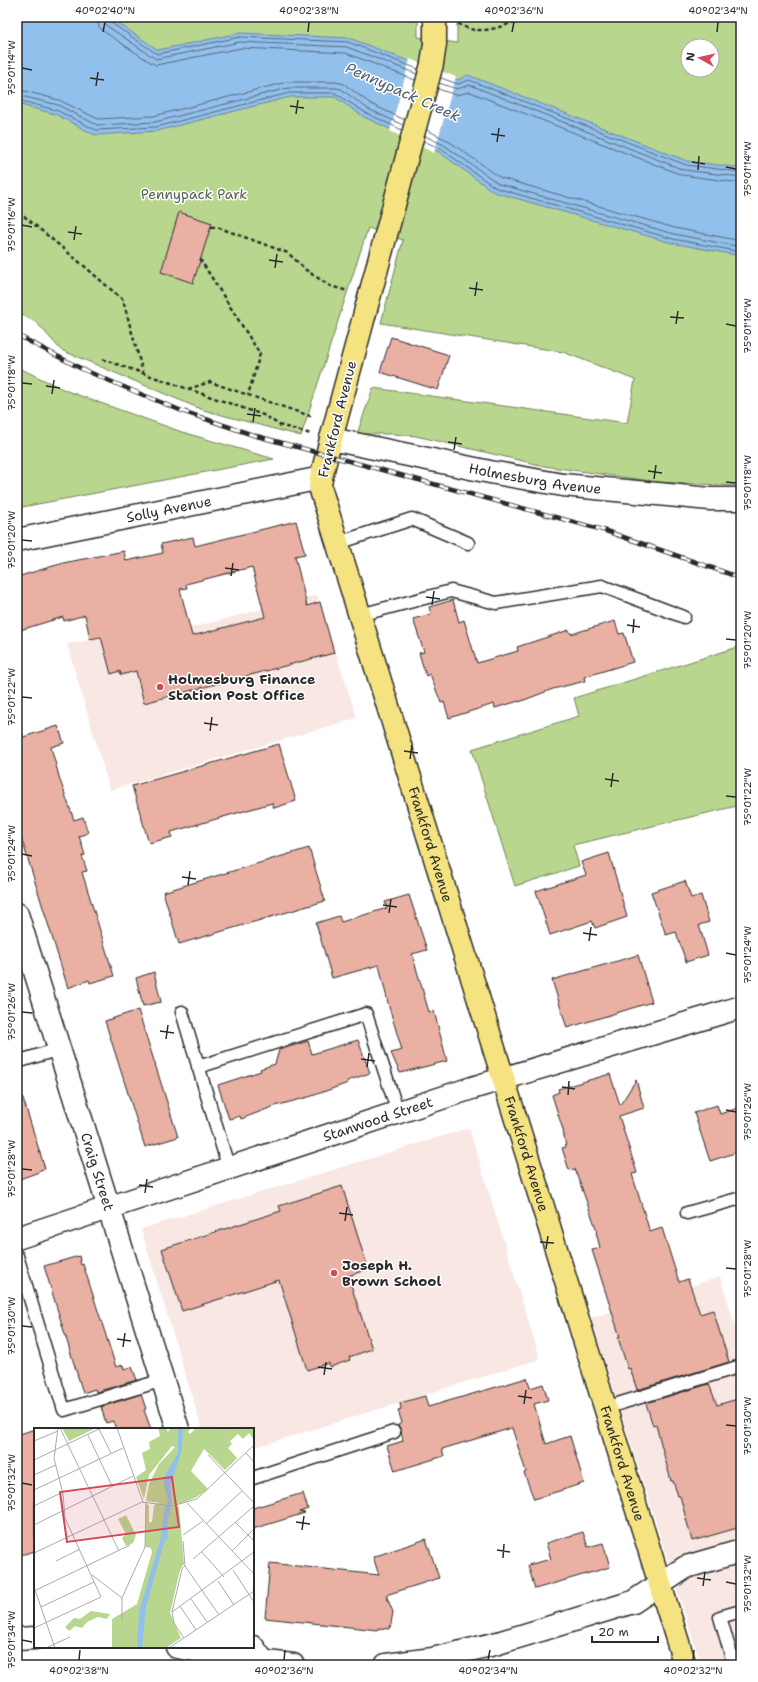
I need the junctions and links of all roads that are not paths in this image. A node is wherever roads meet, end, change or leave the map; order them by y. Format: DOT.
graph roads {
  1 [pos="444,18"];
  2 [pos="331,439"];
  3 [pos="321,478"];
  4 [pos="741,499"];
  5 [pos="17,540"];
  6 [pos="338,543"];
  7 [pos="468,543"];
  8 [pos="360,614"];
  9 [pos="684,617"];
  10 [pos="17,914"];
  11 [pos="741,1007"];
  12 [pos="182,1012"];
  13 [pos="58,1049"];
  14 [pos="17,1062"];
  15 [pos="198,1067"];
  16 [pos="504,1079"];
  17 [pos="398,1113"];
  18 [pos="229,1169"];
  19 [pos="741,1198"];
  20 [pos="109,1208"];
  21 [pos="687,1213"];
  22 [pos="17,1238"];
  23 [pos="17,1256"];
  24 [pos="741,1366"];
  25 [pos="163,1380"];
  26 [pos="605,1408"];
  27 [pos="178,1428"];
  28 [pos="394,1432"];
  29 [pos="254,1478"];
  30 [pos="741,1551"];
  31 [pos="660,1584"];
  32 [pos="741,1611"];
  33 [pos="34,1638"];
  34 [pos="17,1640"];
  35 [pos="185,1648"];
  36 [pos="261,1658"];
  37 [pos="293,1665"];
  38 [pos="386,1665"];
  39 [pos="685,1665"];
  40 [pos="734,1665"];
  1 -- 2 [label="main road, Frankford Avenue"];
  2 -- 3 [label="main road, Frankford Avenue"];
  2 -- 4 [label="street, Holmesburg Avenue"];
  3 -- 5 [label="street, Solly Avenue"];
  3 -- 6 [label="main road, Frankford Avenue"];
  6 -- 7 [label="lane"];
  6 -- 8 [label="main road, Frankford Avenue"];
  8 -- 9 [label="lane"];
  8 -- 16 [label="main road, Frankford Avenue"];
  10 -- 13 [label="street, Craig Street"];
  11 -- 16 [label="street, Stanwood Street"];
  12 -- 15 [label="lane"];
  13 -- 14 [label="lane"];
  13 -- 20 [label="street, Craig Street"];
  15 -- 17 [label="lane"];
  15 -- 18 [label="lane"];
  16 -- 17 [label="street, Stanwood Street"];
  16 -- 26 [label="main road, Frankford Avenue"];
  17 -- 18 [label="street, Stanwood Street"];
  18 -- 20 [label="street, Stanwood Street"];
  19 -- 21 [label="lane"];
  20 -- 22 [label="street, Stanwood Street"];
  20 -- 25 [label="street, Craig Street"];
  23 -- 25 [label="lane"];
  24 -- 26 [label="lane"];
  25 -- 27 [label="street, Craig Street"];
  26 -- 31 [label="main road, Frankford Avenue"];
  28 -- 29 [label="lane"];
  30 -- 31 [label="street"];
  31 -- 38 [label="street"];
  31 -- 39 [label="main road, Frankford Avenue"];
  32 -- 40 [label="lane"];
  33 -- 34 [label="street"];
  35 -- 36 [label="street"];
  36 -- 37 [label="street"];
}
